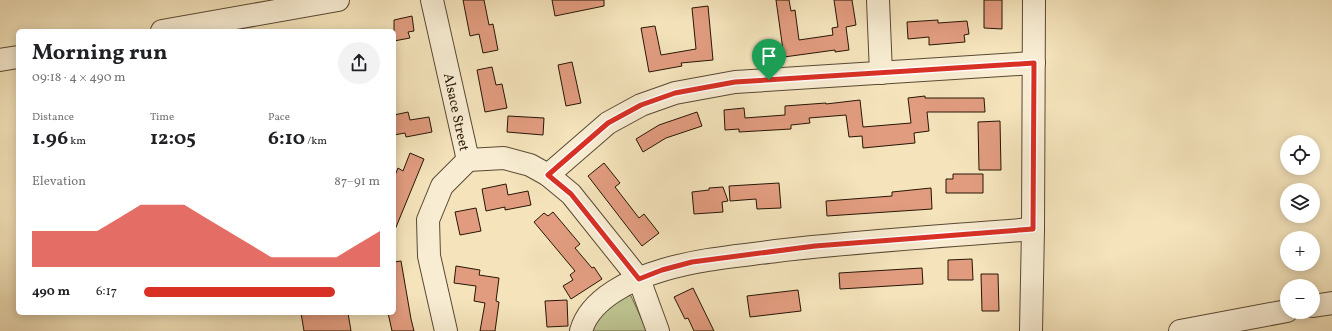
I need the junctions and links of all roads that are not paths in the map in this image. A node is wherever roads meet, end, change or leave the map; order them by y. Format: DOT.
graph roads {
  1 [pos="338,0"];
  2 [pos="432,0"];
  3 [pos="878,0"];
  4 [pos="1034,0"];
  5 [pos="173,29"];
  6 [pos="16,56"];
  7 [pos="0,60"];
  8 [pos="1034,63"];
  9 [pos="881,73"];
  10 [pos="468,160"];
  11 [pos="548,175"];
  12 [pos="1033,229"];
  13 [pos="639,279"];
  14 [pos="1332,303"];
  15 [pos="1320,305"];
  16 [pos="1280,313"];
  17 [pos="1248,324"];
  18 [pos="446,331"];
  19 [pos="581,331"];
  20 [pos="658,331"];
  21 [pos="1031,331"];
  22 [pos="1180,331"];
  1 -- 5 [label="street"];
  2 -- 10 [label="street, Alsace Street"];
  3 -- 9 [label="street"];
  4 -- 8 [label="street"];
  6 -- 7 [label="street"];
  8 -- 9 [label="street"];
  8 -- 12 [label="street"];
  9 -- 11 [label="street"];
  10 -- 11 [label="street"];
  10 -- 18 [label="street, Alsace Street"];
  11 -- 13 [label="street"];
  12 -- 13 [label="street"];
  12 -- 21 [label="street"];
  13 -- 19 [label="street"];
  13 -- 20 [label="street"];
  14 -- 15 [label="street"];
  16 -- 17 [label="street"];
  17 -- 22 [label="street"];
}
